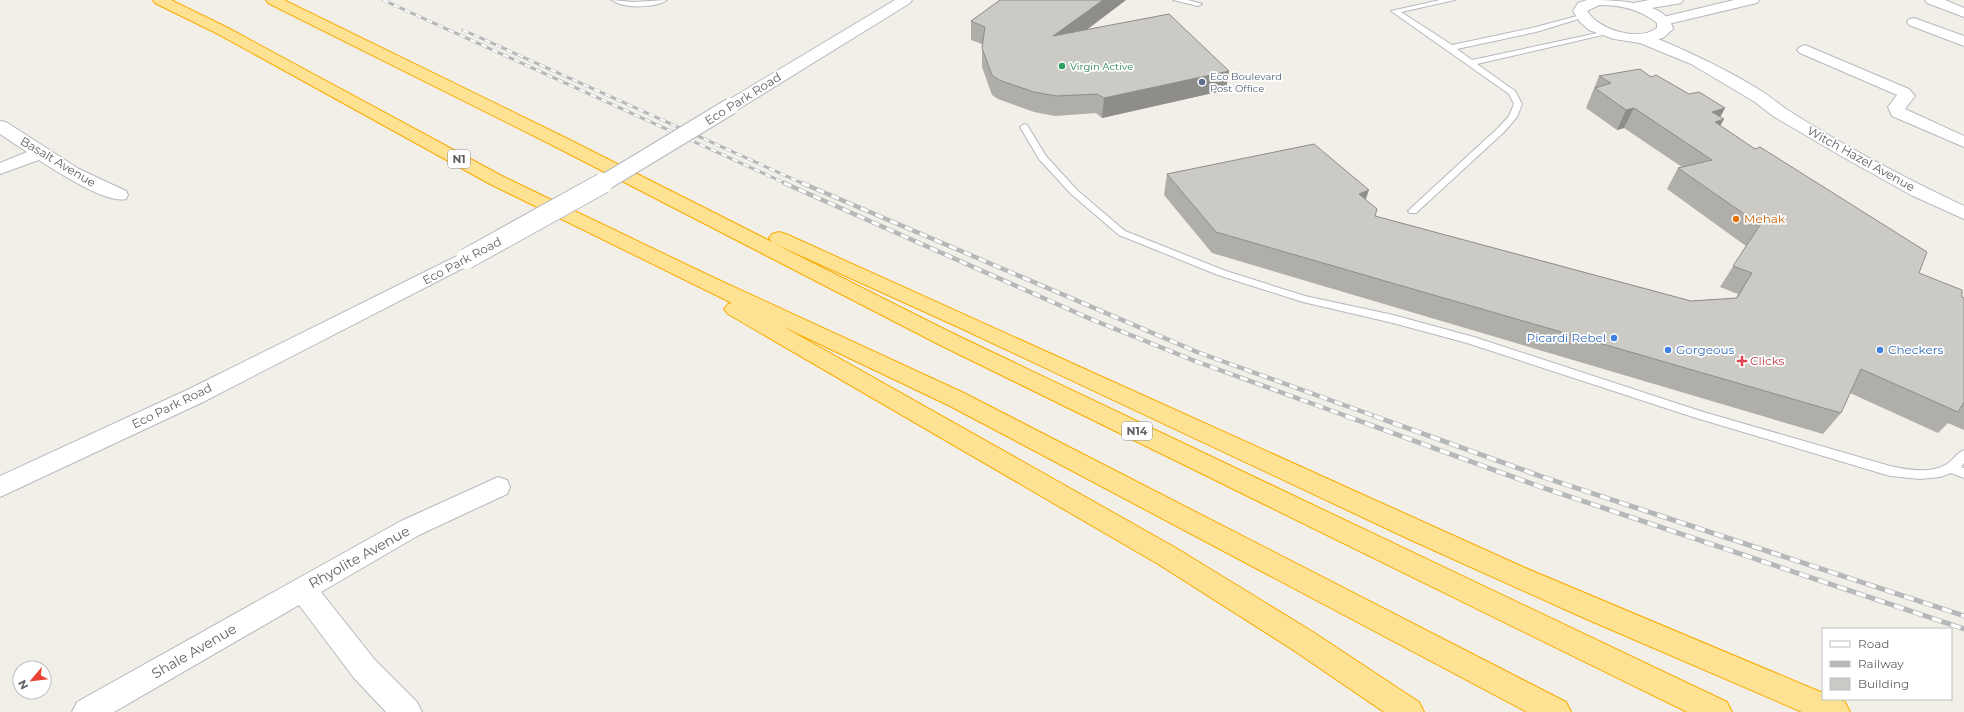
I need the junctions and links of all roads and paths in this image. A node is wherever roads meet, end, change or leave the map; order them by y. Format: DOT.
graph roads {
  1 [pos="160,0"];
  2 [pos="273,0"];
  3 [pos="616,0"];
  4 [pos="663,0"];
  5 [pos="905,0"];
  6 [pos="1177,0"];
  7 [pos="1451,0"];
  8 [pos="1605,0"];
  9 [pos="1676,0"];
  10 [pos="1752,0"];
  11 [pos="1932,0"];
  12 [pos="1198,4"];
  13 [pos="1639,6"];
  14 [pos="1581,8"];
  15 [pos="1964,13"];
  16 [pos="1914,22"];
  17 [pos="1663,27"];
  18 [pos="1607,33"];
  19 [pos="1642,38"];
  20 [pos="1964,41"];
  21 [pos="1450,48"];
  22 [pos="1805,50"];
  23 [pos="1697,62"];
  24 [pos="1470,63"];
  25 [pos="1761,98"];
  26 [pos="0,126"];
  27 [pos="1024,127"];
  28 [pos="560,142"];
  29 [pos="1964,142"];
  30 [pos="40,153"];
  31 [pos="0,169"];
  32 [pos="119,195"];
  33 [pos="1964,203"];
  34 [pos="1413,211"];
  35 [pos="1964,213"];
  36 [pos="698,279"];
  37 [pos="1964,455"];
  38 [pos="1951,468"];
  39 [pos="1964,473"];
  40 [pos="0,487"];
  41 [pos="498,487"];
  42 [pos="302,589"];
  43 [pos="87,712"];
  44 [pos="407,712"];
  45 [pos="1409,712"];
  46 [pos="1556,712"];
  47 [pos="1717,712"];
  48 [pos="1835,712"];
  1 -- 36 [label="highway, N1"];
  2 -- 28 [label="highway"];
  3 -- 4 [label="lane"];
  5 -- 40 [label="street, Eco Park Road, bridge"];
  6 -- 12 [label="lane"];
  7 -- 21 [label="lane"];
  8 -- 13 [label="street"];
  8 -- 14 [label="street"];
  9 -- 13 [label="street"];
  10 -- 17 [label="street"];
  11 -- 15 [label="street"];
  13 -- 17 [label="street, Witch Hazel Avenue"];
  14 -- 18 [label="street"];
  14 -- 21 [label="lane"];
  16 -- 20 [label="street"];
  17 -- 19 [label="street"];
  17 -- 23 [label="street, Witch Hazel Avenue"];
  18 -- 19 [label="street"];
  18 -- 24 [label="lane"];
  19 -- 23 [label="street, Witch Hazel Avenue"];
  21 -- 24 [label="lane"];
  22 -- 29 [label="street"];
  23 -- 25 [label="street, Witch Hazel Avenue"];
  24 -- 34 [label="lane"];
  25 -- 33 [label="street, Witch Hazel Avenue"];
  25 -- 35 [label="street, Witch Hazel Avenue"];
  26 -- 30 [label="street, Basalt Avenue"];
  27 -- 38 [label="lane"];
  28 -- 47 [label="highway, N14"];
  28 -- 48 [label="highway"];
  30 -- 31 [label="street"];
  30 -- 32 [label="street, Basalt Avenue"];
  36 -- 45 [label="highway"];
  36 -- 46 [label="highway"];
  37 -- 38 [label="lane"];
  38 -- 39 [label="lane"];
  41 -- 42 [label="street, Rhyolite Avenue"];
  42 -- 43 [label="street, Shale Avenue"];
  42 -- 44 [label="street, Rhyolite Avenue"];
}
